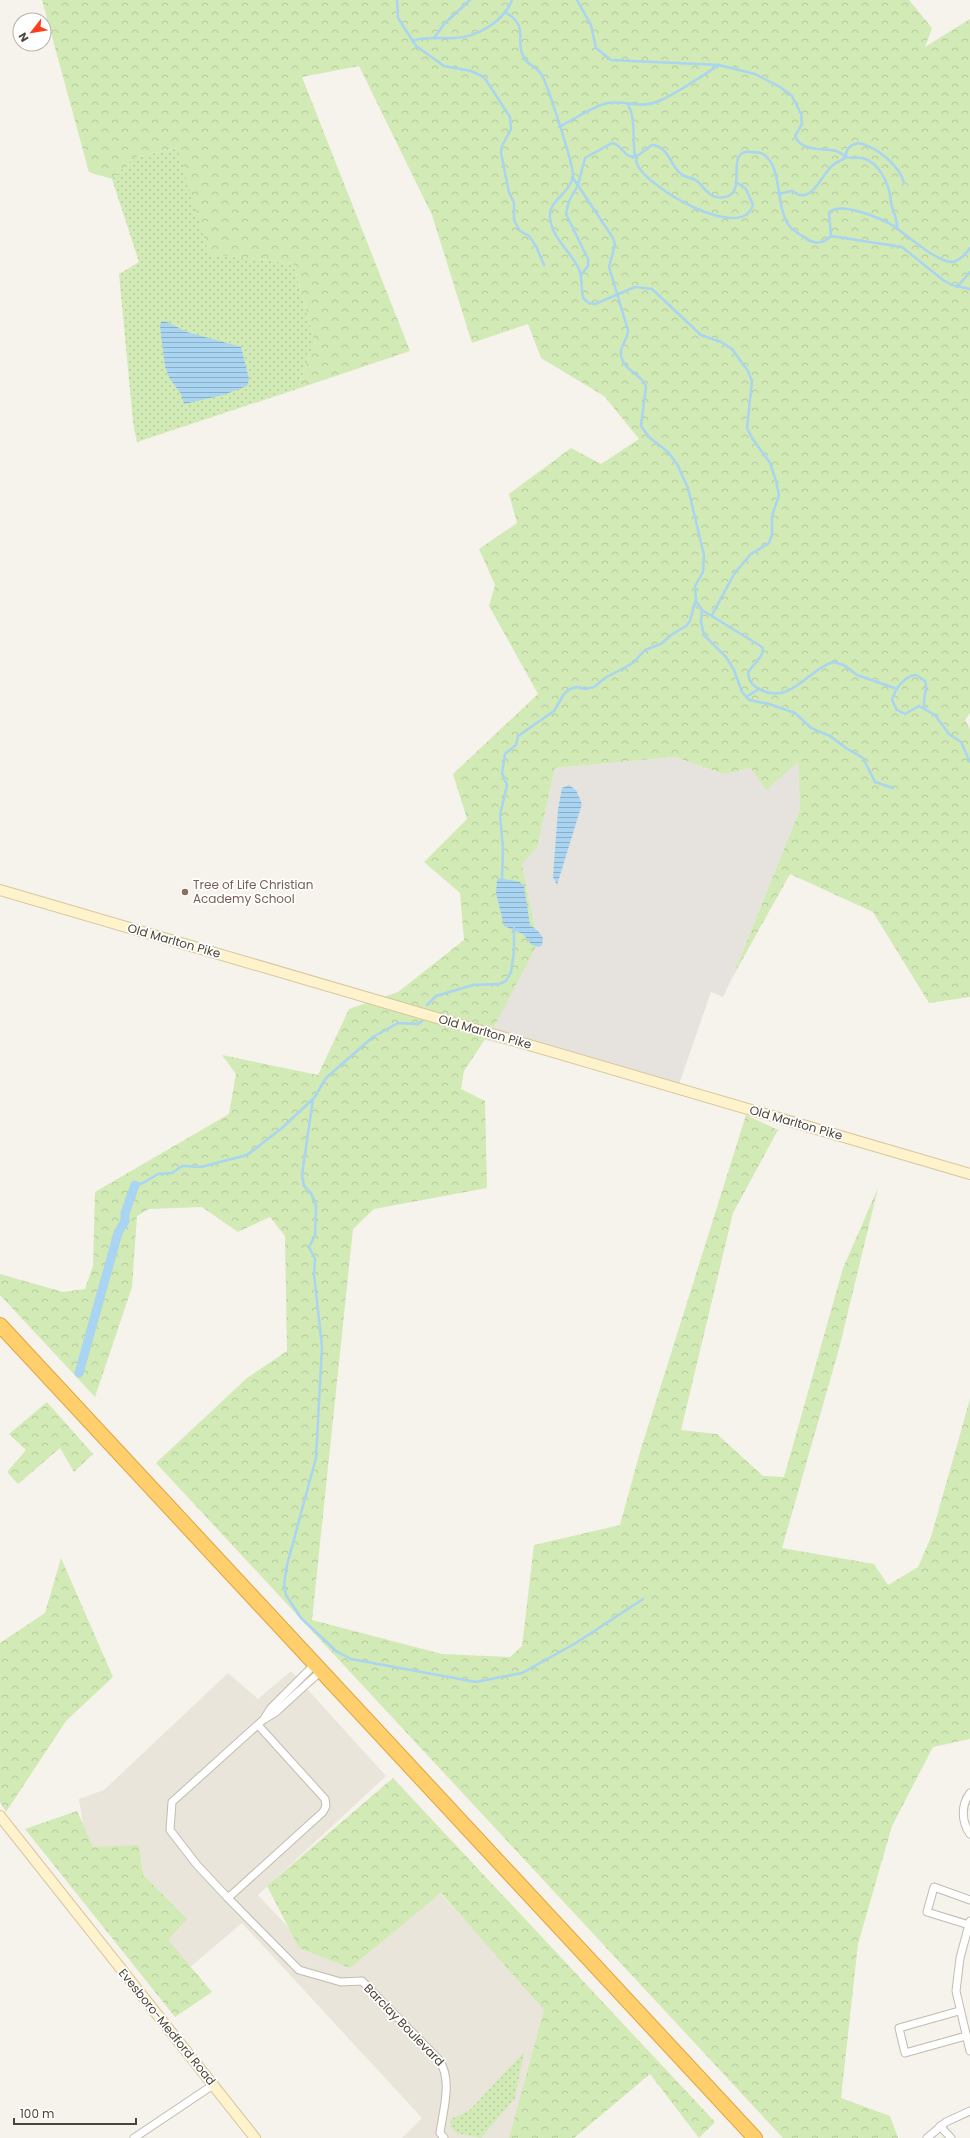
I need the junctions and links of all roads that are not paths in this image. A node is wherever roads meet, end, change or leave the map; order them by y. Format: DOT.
graph roads {
  1 [pos="0,890"];
  2 [pos="970,1174"];
  3 [pos="0,1324"];
  4 [pos="318,1667"];
  5 [pos="261,1722"];
  6 [pos="970,1793"];
  7 [pos="0,1816"];
  8 [pos="970,1834"];
  9 [pos="228,1898"];
  10 [pos="970,1900"];
  11 [pos="969,1923"];
  12 [pos="959,2011"];
  13 [pos="966,2036"];
  14 [pos="970,2051"];
  15 [pos="213,2085"];
  16 [pos="970,2111"];
  17 [pos="940,2126"];
  18 [pos="134,2138"];
  19 [pos="255,2138"];
  20 [pos="444,2138"];
  21 [pos="755,2138"];
  22 [pos="927,2138"];
  23 [pos="950,2138"];
  1 -- 2 [label="street, Old Marlton Pike"];
  3 -- 4 [label="highway"];
  4 -- 5 [label="street, Barclay Boulevard"];
  4 -- 21 [label="highway"];
  5 -- 9 [label="street, Barclay Boulevard"];
  5 -- 9 [label="street"];
  6 -- 8 [label="street"];
  7 -- 15 [label="street, Evesboro-Medford Road"];
  9 -- 20 [label="street, Barclay Boulevard"];
  10 -- 11 [label="street"];
  11 -- 12 [label="street"];
  12 -- 13 [label="street"];
  12 -- 13 [label="street"];
  13 -- 14 [label="street"];
  15 -- 18 [label="street"];
  15 -- 19 [label="street, Evesboro-Medford Road"];
  16 -- 17 [label="street"];
  17 -- 22 [label="street"];
  17 -- 23 [label="street"];
}
